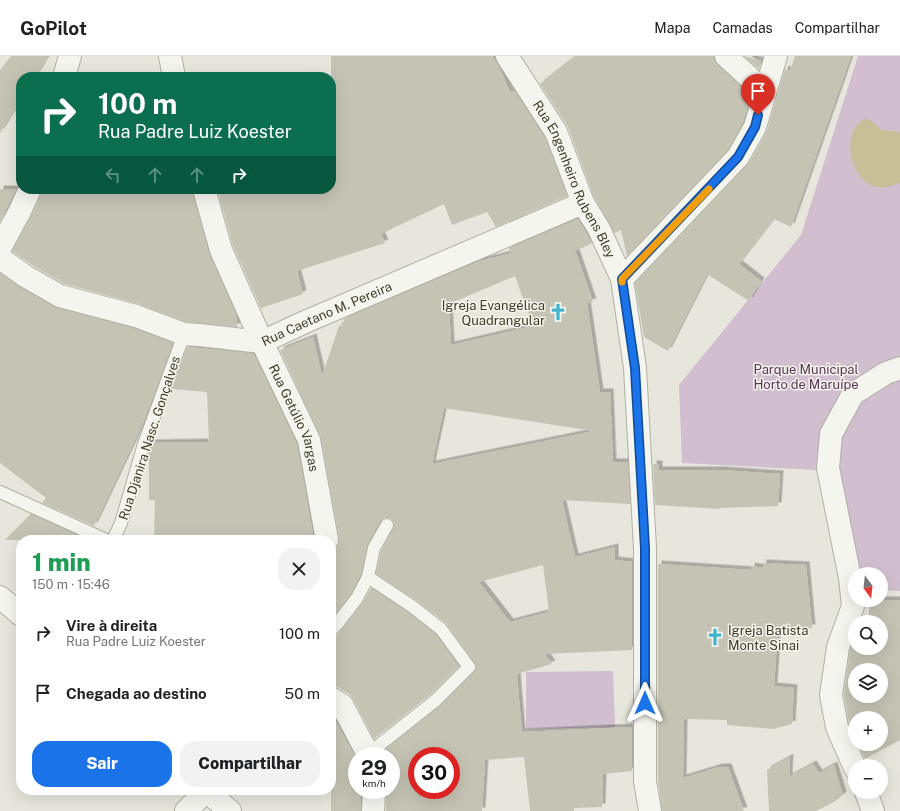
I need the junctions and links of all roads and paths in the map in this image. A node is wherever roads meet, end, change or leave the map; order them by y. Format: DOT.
graph roads {
  1 [pos="70,56"];
  2 [pos="170,56"];
  3 [pos="507,56"];
  4 [pos="726,56"];
  5 [pos="776,56"];
  6 [pos="65,72"];
  7 [pos="173,72"];
  8 [pos="765,92"];
  9 [pos="28,194"];
  10 [pos="205,194"];
  11 [pos="583,203"];
  12 [pos="0,248"];
  13 [pos="0,258"];
  14 [pos="622,279"];
  15 [pos="184,334"];
  16 [pos="262,342"];
  17 [pos="900,368"];
  18 [pos="0,492"];
  19 [pos="387,525"];
  20 [pos="95,535"];
  21 [pos="115,535"];
  22 [pos="326,535"];
  23 [pos="368,578"];
  24 [pos="0,597"];
  25 [pos="16,611"];
  26 [pos="336,625"];
  27 [pos="336,701"];
  28 [pos="365,747"];
  29 [pos="379,747"];
  30 [pos="851,759"];
  31 [pos="201,795"];
  32 [pos="212,795"];
  33 [pos="374,799"];
  34 [pos="869,799"];
  35 [pos="186,811"];
  36 [pos="230,811"];
  37 [pos="373,811"];
  38 [pos="650,811"];
  39 [pos="873,811"];
  1 -- 6 [label="street"];
  2 -- 7 [label="street"];
  3 -- 11 [label="street, Rua Engenheiro Rubens Bley"];
  4 -- 8 [label="street"];
  5 -- 8 [label="street"];
  8 -- 14 [label="street"];
  9 -- 12 [label="street"];
  10 -- 16 [label="street, Rua Getúlio Vargas"];
  11 -- 14 [label="street, Rua Engenheiro Rubens Bley"];
  11 -- 16 [label="street, Rua Caetano M. Pereira"];
  13 -- 15 [label="street, Rua Caetano M. Pereira"];
  14 -- 38 [label="street, Rua Engenheiro Rubens Bley"];
  15 -- 16 [label="street, Rua Caetano M. Pereira"];
  15 -- 21 [label="lane, Rua Djanira Nasc. Gonçalves"];
  16 -- 22 [label="street, Rua Getúlio Vargas"];
  17 -- 30 [label="street"];
  18 -- 20 [label="lane"];
  19 -- 23 [label="lane"];
  23 -- 26 [label="lane"];
  23 -- 29 [label="lane"];
  24 -- 25 [label="street"];
  27 -- 28 [label="street"];
  31 -- 35 [label="street"];
  32 -- 36 [label="street"];
  33 -- 37 [label="street"];
  34 -- 39 [label="street"];
}
